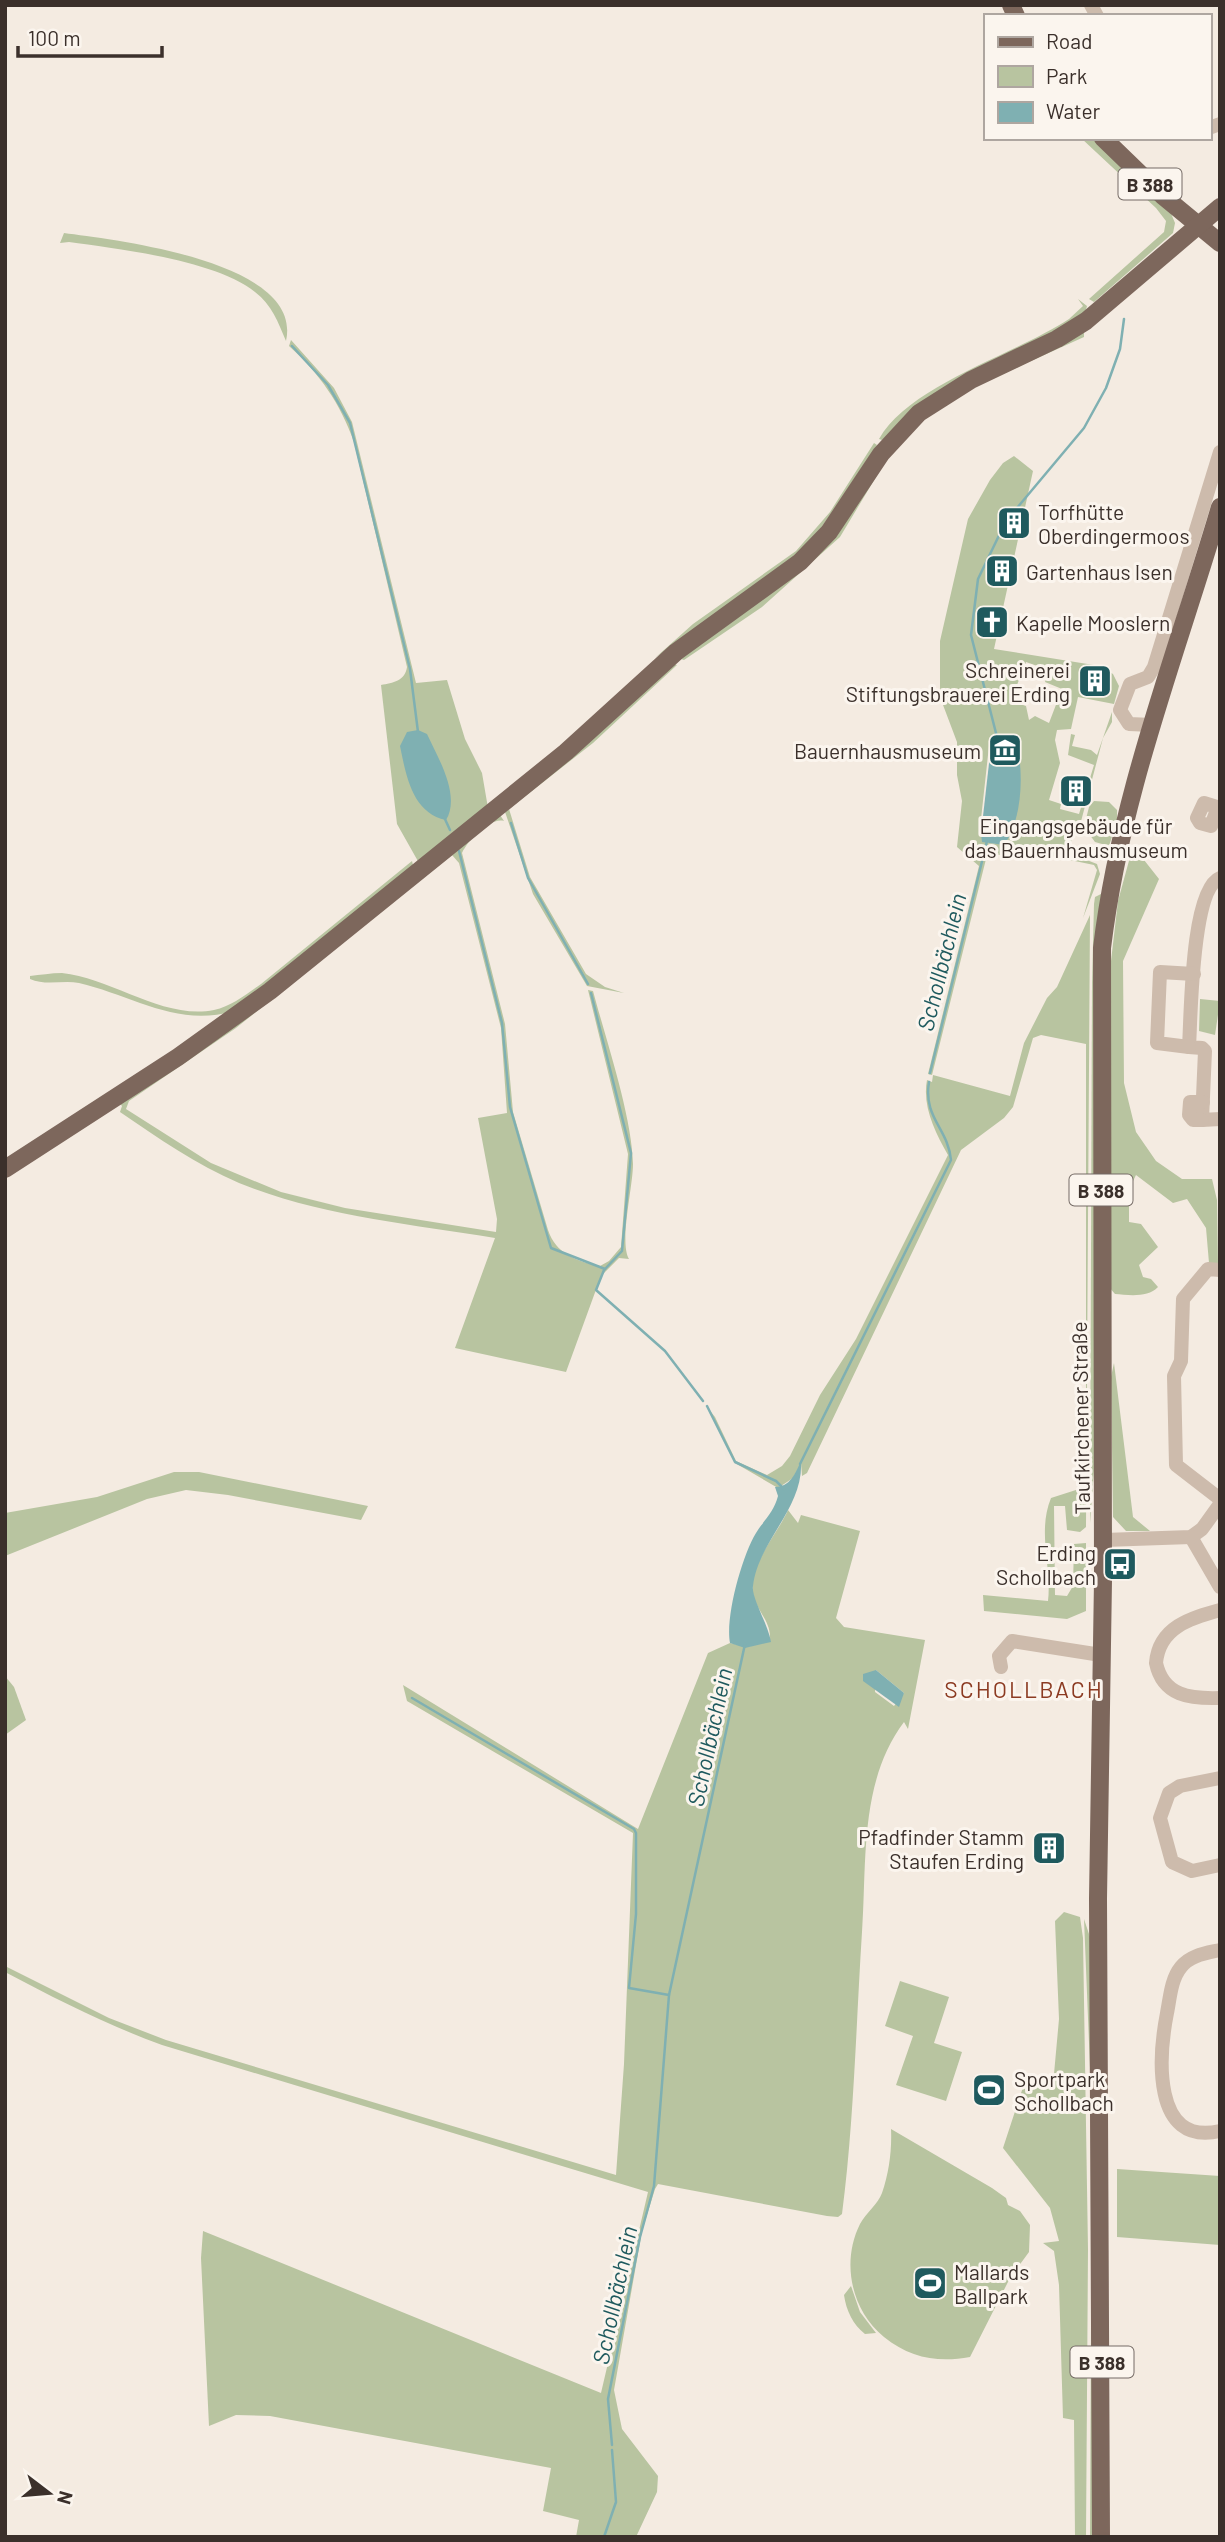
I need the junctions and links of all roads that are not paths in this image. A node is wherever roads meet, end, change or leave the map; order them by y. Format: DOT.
graph roads {
  1 [pos="1105,140"];
  2 [pos="1220,207"];
  3 [pos="1198,226"];
  4 [pos="1220,243"];
  5 [pos="1220,452"];
  6 [pos="1220,507"];
  7 [pos="1214,551"];
  8 [pos="1152,725"];
  9 [pos="1220,878"];
  10 [pos="1194,974"];
  11 [pos="1189,1047"];
  12 [pos="1220,1119"];
  13 [pos="5,1169"];
  14 [pos="1220,1270"];
  15 [pos="1220,1502"];
  16 [pos="1191,1537"];
  17 [pos="1104,1540"];
  18 [pos="1220,1587"];
  19 [pos="1220,1610"];
  20 [pos="1101,1655"];
  21 [pos="1000,1667"];
  22 [pos="1220,1698"];
  23 [pos="1220,1777"];
  24 [pos="1220,1865"];
  25 [pos="1220,1950"];
  26 [pos="1220,2131"];
  27 [pos="1101,2537"];
  1 -- 3 [label="main road, B 388"];
  2 -- 3 [label="main road"];
  3 -- 4 [label="main road, B 388"];
  3 -- 13 [label="main road"];
  5 -- 8 [label="street"];
  6 -- 7 [label="main road, Taufkirchener Straße / B 388"];
  7 -- 8 [label="main road, Taufkirchener Straße / B 388"];
  8 -- 17 [label="main road, Taufkirchener Straße / B 388"];
  9 -- 10 [label="street"];
  10 -- 11 [label="street"];
  10 -- 11 [label="street"];
  11 -- 12 [label="street"];
  14 -- 15 [label="street"];
  15 -- 16 [label="street"];
  16 -- 17 [label="street"];
  16 -- 18 [label="street"];
  17 -- 20 [label="main road, Taufkirchener Straße / B 388"];
  19 -- 22 [label="street"];
  20 -- 21 [label="street"];
  20 -- 27 [label="main road, Taufkirchener Straße / B 388"];
  23 -- 24 [label="street"];
  25 -- 26 [label="street"];
}
